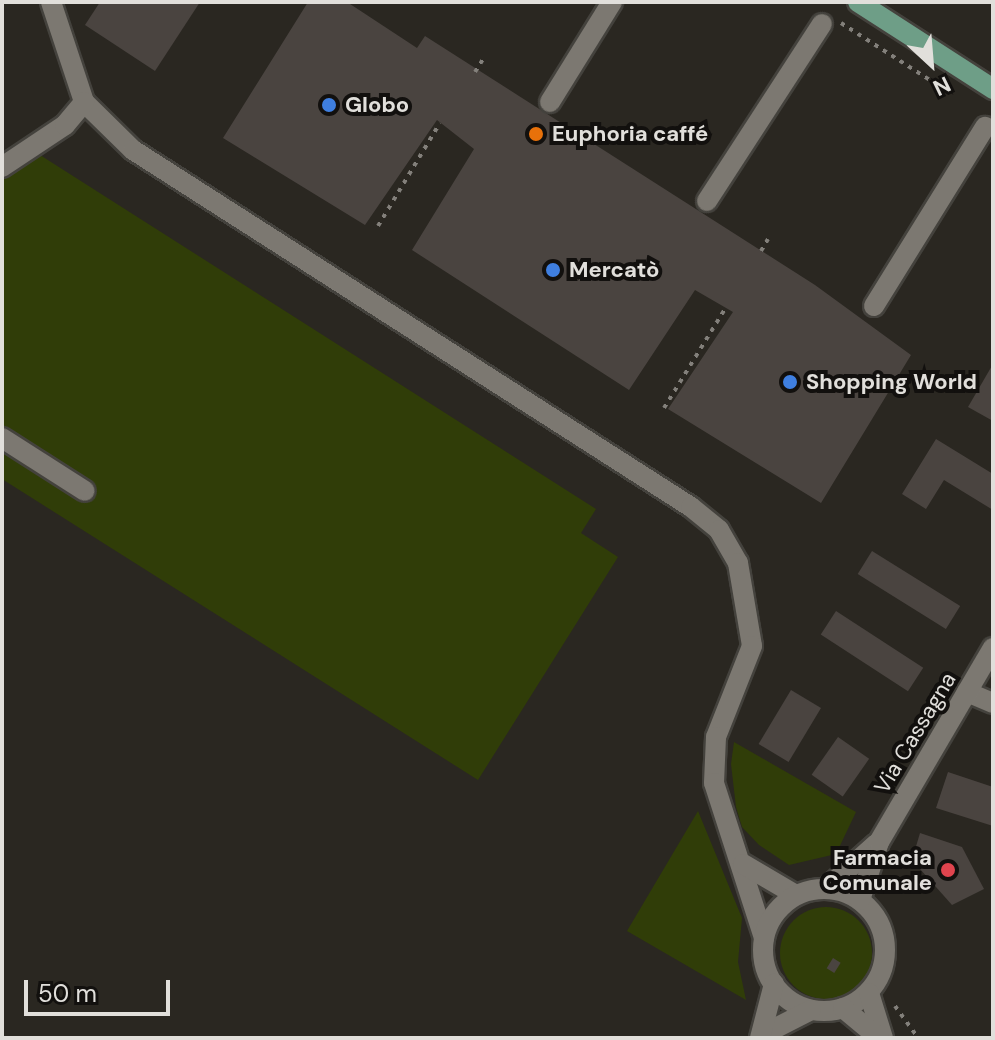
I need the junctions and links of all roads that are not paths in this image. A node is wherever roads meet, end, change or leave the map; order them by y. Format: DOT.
graph roads {
  1 [pos="51,2"];
  2 [pos="612,2"];
  3 [pos="858,2"];
  4 [pos="828,21"];
  5 [pos="993,89"];
  6 [pos="84,102"];
  7 [pos="550,102"];
  8 [pos="985,127"];
  9 [pos="2,167"];
  10 [pos="707,201"];
  11 [pos="874,306"];
  12 [pos="2,438"];
  13 [pos="85,491"];
  14 [pos="993,648"];
  15 [pos="967,692"];
  16 [pos="993,703"];
  17 [pos="879,842"];
  18 [pos="743,864"];
  19 [pos="827,888"];
  20 [pos="796,895"];
  21 [pos="860,900"];
  22 [pos="764,938"];
  23 [pos="774,984"];
  24 [pos="873,987"];
  25 [pos="843,1008"];
  26 [pos="811,1010"];
  27 [pos="761,1037"];
  28 [pos="881,1038"];
  1 -- 6 [label="street"];
  2 -- 7 [label="street"];
  3 -- 5 [label="main road"];
  4 -- 10 [label="street"];
  6 -- 9 [label="street"];
  6 -- 18 [label="street"];
  8 -- 11 [label="street"];
  12 -- 13 [label="street"];
  14 -- 15 [label="street, Via Cassagna"];
  15 -- 16 [label="street"];
  15 -- 17 [label="street, Via Cassagna"];
  17 -- 19 [label="street, Via Cassagna"];
  17 -- 21 [label="street, Via Cassagna"];
  18 -- 20 [label="street"];
  18 -- 22 [label="street"];
  19 -- 20 [label="street"];
  19 -- 21 [label="street"];
  20 -- 22 [label="street"];
  21 -- 24 [label="street"];
  22 -- 23 [label="street"];
  23 -- 26 [label="street"];
  23 -- 27 [label="street"];
  24 -- 25 [label="street"];
  24 -- 28 [label="street"];
  25 -- 26 [label="street"];
  25 -- 28 [label="street"];
  26 -- 27 [label="street"];
}
